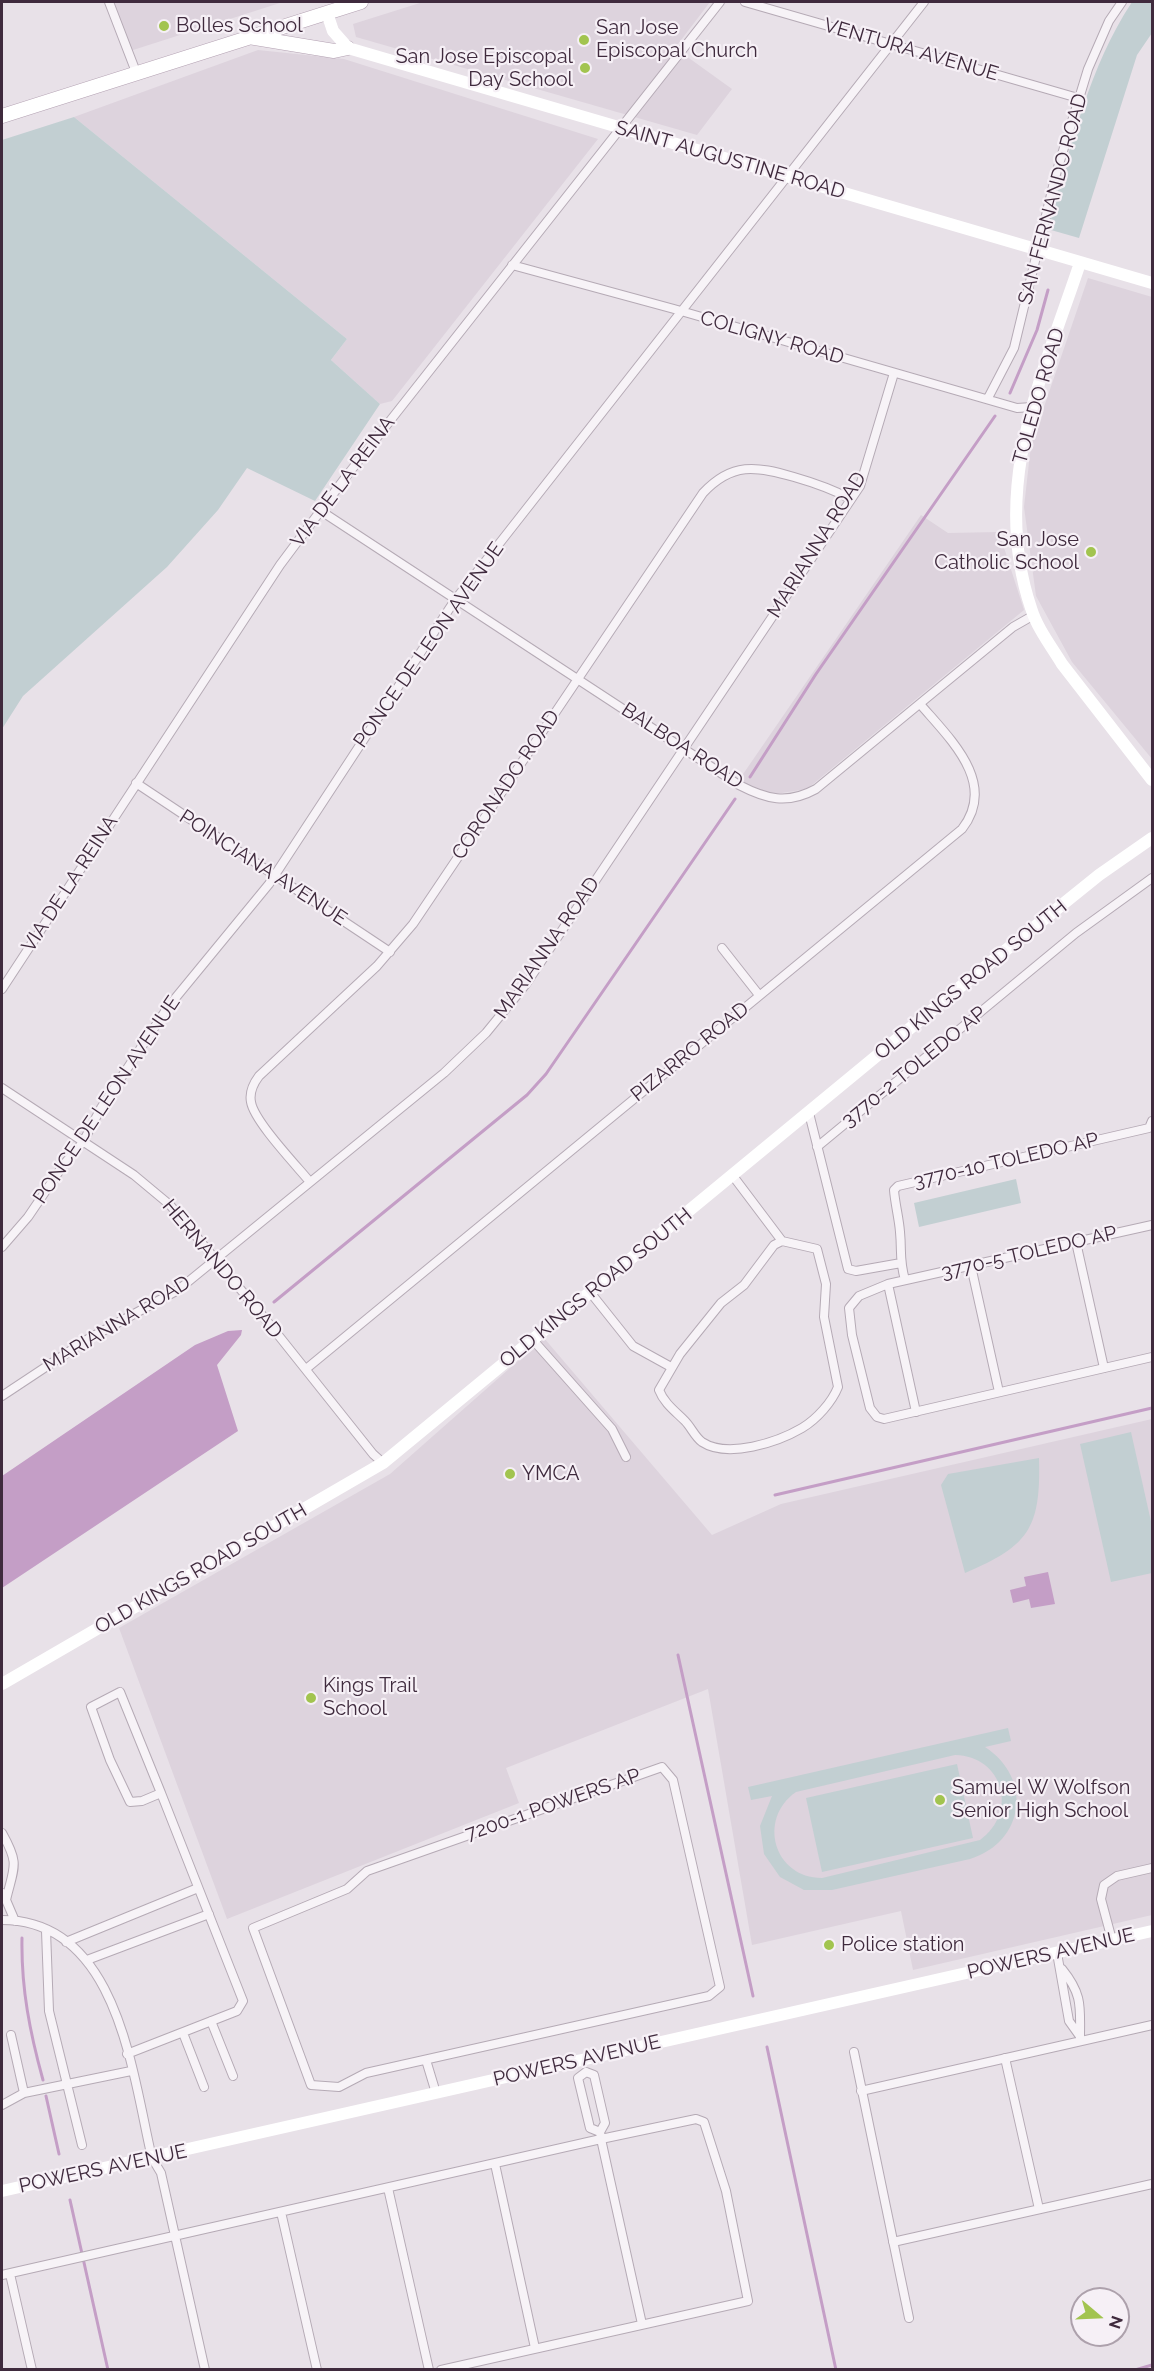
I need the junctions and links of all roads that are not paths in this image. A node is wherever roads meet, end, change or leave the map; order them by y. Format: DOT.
graph roads {
  1 [pos="109,2"];
  2 [pos="361,2"];
  3 [pos="720,2"];
  4 [pos="745,2"];
  5 [pos="924,2"];
  6 [pos="1122,2"];
  7 [pos="327,13"];
  8 [pos="247,37"];
  9 [pos="891,44"];
  10 [pos="348,48"];
  11 [pos="136,72"];
  12 [pos="1078,98"];
  13 [pos="2,116"];
  14 [pos="620,128"];
  15 [pos="788,177"];
  16 [pos="1036,250"];
  17 [pos="1080,263"];
  18 [pos="512,265"];
  19 [pos="1152,283"];
  20 [pos="682,311"];
  21 [pos="894,373"];
  22 [pos="988,399"];
  23 [pos="1032,407"];
  24 [pos="851,499"];
  25 [pos="321,511"];
  26 [pos="455,600"];
  27 [pos="1034,615"];
  28 [pos="578,678"];
  29 [pos="920,704"];
  30 [pos="683,748"];
  31 [pos="1152,780"];
  32 [pos="136,783"];
  33 [pos="1152,838"];
  34 [pos="275,876"];
  35 [pos="1152,878"];
  36 [pos="722,948"];
  37 [pos="390,952"];
  38 [pos="2,989"];
  39 [pos="759,995"];
  40 [pos="2,1088"];
  41 [pos="809,1113"];
  42 [pos="1152,1121"];
  43 [pos="83,1142"];
  44 [pos="817,1147"];
  45 [pos="733,1176"];
  46 [pos="310,1182"];
  47 [pos="1152,1225"];
  48 [pos="782,1241"];
  49 [pos="1076,1242"];
  50 [pos="2,1247"];
  51 [pos="216,1260"];
  52 [pos="901,1263"];
  53 [pos="971,1266"];
  54 [pos="905,1280"];
  55 [pos="888,1284"];
  56 [pos="590,1292"];
  57 [pos="533,1340"];
  58 [pos="1152,1357"];
  59 [pos="671,1367"];
  60 [pos="1104,1368"];
  61 [pos="306,1370"];
  62 [pos="999,1392"];
  63 [pos="2,1396"];
  64 [pos="916,1412"];
  65 [pos="626,1457"];
  66 [pos="383,1463"];
  67 [pos="2,1684"];
  68 [pos="161,1793"];
  69 [pos="2,1833"];
  70 [pos="1152,1868"];
  71 [pos="198,1888"];
  72 [pos="4,1897"];
  73 [pos="209,1914"];
  74 [pos="2,1920"];
  75 [pos="15,1921"];
  76 [pos="46,1931"];
  77 [pos="1152,1931"];
  78 [pos="1112,1940"];
  79 [pos="66,1942"];
  80 [pos="1057,1953"];
  81 [pos="87,1960"];
  82 [pos="1062,1969"];
  83 [pos="211,2021"];
  84 [pos="1152,2025"];
  85 [pos="183,2033"];
  86 [pos="11,2035"];
  87 [pos="1080,2038"];
  88 [pos="854,2052"];
  89 [pos="127,2054"];
  90 [pos="1005,2058"];
  91 [pos="426,2060"];
  92 [pos="584,2066"];
  93 [pos="131,2071"];
  94 [pos="233,2076"];
  95 [pos="67,2084"];
  96 [pos="204,2087"];
  97 [pos="861,2091"];
  98 [pos="24,2093"];
  99 [pos="436,2093"];
  100 [pos="2,2105"];
  101 [pos="601,2135"];
  102 [pos="82,2145"];
  103 [pos="152,2158"];
  104 [pos="495,2163"];
  105 [pos="1152,2184"];
  106 [pos="388,2188"];
  107 [pos="2,2191"];
  108 [pos="1039,2209"];
  109 [pos="281,2212"];
  110 [pos="175,2236"];
  111 [pos="893,2242"];
  112 [pos="6,2275"];
  113 [pos="909,2318"];
  114 [pos="642,2324"];
  115 [pos="535,2348"];
  116 [pos="32,2370"];
  117 [pos="205,2370"];
  118 [pos="317,2370"];
  119 [pos="429,2370"];
  120 [pos="441,2370"];
  1 -- 11 [label="street"];
  2 -- 7 [label="main road"];
  3 -- 14 [label="street, VIA DE LA REINA"];
  4 -- 9 [label="street, VENTURA AVENUE"];
  5 -- 9 [label="street, PONCE DE LEON AVENUE"];
  6 -- 12 [label="street, SAN FERNANDO ROAD"];
  7 -- 8 [label="main road"];
  7 -- 10 [label="street"];
  8 -- 10 [label="main road"];
  8 -- 11 [label="main road"];
  9 -- 12 [label="street, VENTURA AVENUE"];
  9 -- 15 [label="street, PONCE DE LEON AVENUE"];
  10 -- 14 [label="street, SAINT AUGUSTINE ROAD"];
  11 -- 13 [label="main road"];
  12 -- 16 [label="street, SAN FERNANDO ROAD"];
  14 -- 15 [label="street, SAINT AUGUSTINE ROAD"];
  14 -- 18 [label="street, VIA DE LA REINA"];
  15 -- 16 [label="street, SAINT AUGUSTINE ROAD"];
  15 -- 20 [label="street, PONCE DE LEON AVENUE"];
  16 -- 17 [label="street, SAINT AUGUSTINE ROAD"];
  16 -- 22 [label="street, SAN FERNANDO ROAD"];
  17 -- 19 [label="street, SAINT AUGUSTINE ROAD"];
  17 -- 23 [label="street, TOLEDO ROAD"];
  18 -- 20 [label="street, COLIGNY ROAD"];
  18 -- 25 [label="street, VIA DE LA REINA"];
  20 -- 21 [label="street, COLIGNY ROAD"];
  20 -- 26 [label="street, PONCE DE LEON AVENUE"];
  21 -- 22 [label="street, COLIGNY ROAD"];
  21 -- 24 [label="street, MARIANNA ROAD"];
  22 -- 23 [label="street, COLIGNY ROAD"];
  23 -- 27 [label="street, TOLEDO ROAD"];
  24 -- 28 [label="street, CORONADO ROAD"];
  24 -- 30 [label="street, MARIANNA ROAD"];
  25 -- 26 [label="street, BALBOA ROAD"];
  25 -- 32 [label="street, VIA DE LA REINA"];
  26 -- 28 [label="street, BALBOA ROAD"];
  26 -- 34 [label="street, PONCE DE LEON AVENUE"];
  27 -- 29 [label="street, BALBOA ROAD"];
  27 -- 31 [label="street, TOLEDO ROAD"];
  28 -- 30 [label="street, BALBOA ROAD"];
  28 -- 37 [label="street, CORONADO ROAD"];
  29 -- 30 [label="street, BALBOA ROAD"];
  29 -- 39 [label="street, PIZARRO ROAD"];
  30 -- 46 [label="street, MARIANNA ROAD"];
  32 -- 34 [label="street, POINCIANA AVENUE"];
  32 -- 38 [label="street, VIA DE LA REINA"];
  33 -- 41 [label="street, OLD KINGS ROAD SOUTH"];
  34 -- 37 [label="street, POINCIANA AVENUE"];
  34 -- 43 [label="street, PONCE DE LEON AVENUE"];
  35 -- 44 [label="street, 3770-2 TOLEDO AP"];
  36 -- 39 [label="street"];
  37 -- 46 [label="street, CORONADO ROAD"];
  39 -- 61 [label="street, PIZARRO ROAD"];
  40 -- 43 [label="street, HERNANDO ROAD"];
  41 -- 44 [label="street"];
  41 -- 45 [label="street, OLD KINGS ROAD SOUTH"];
  42 -- 52 [label="street, 3770-10 TOLEDO AP"];
  43 -- 50 [label="street, PONCE DE LEON AVENUE"];
  43 -- 51 [label="street, HERNANDO ROAD"];
  44 -- 52 [label="street"];
  45 -- 48 [label="street"];
  45 -- 56 [label="street, OLD KINGS ROAD SOUTH"];
  46 -- 51 [label="street, MARIANNA ROAD"];
  47 -- 49 [label="street, 3770-5 TOLEDO AP"];
  48 -- 59 [label="street"];
  48 -- 59 [label="street"];
  49 -- 53 [label="street, 3770-5 TOLEDO AP"];
  49 -- 60 [label="street"];
  51 -- 61 [label="street, HERNANDO ROAD"];
  51 -- 63 [label="street, MARIANNA ROAD"];
  52 -- 54 [label="street, 3770-10 TOLEDO AP"];
  53 -- 54 [label="street, 3770-5 TOLEDO AP"];
  53 -- 62 [label="street"];
  54 -- 55 [label="street"];
  55 -- 64 [label="street"];
  55 -- 64 [label="street"];
  56 -- 57 [label="street, OLD KINGS ROAD SOUTH"];
  56 -- 59 [label="street"];
  57 -- 65 [label="street"];
  57 -- 66 [label="street, OLD KINGS ROAD SOUTH"];
  58 -- 60 [label="street"];
  60 -- 62 [label="street"];
  61 -- 66 [label="street, HERNANDO ROAD"];
  62 -- 64 [label="street"];
  66 -- 67 [label="street, OLD KINGS ROAD SOUTH"];
  68 -- 68 [label="street"];
  68 -- 71 [label="street"];
  69 -- 72 [label="street"];
  70 -- 78 [label="street"];
  71 -- 73 [label="street"];
  71 -- 79 [label="street"];
  72 -- 75 [label="street"];
  73 -- 81 [label="street"];
  73 -- 83 [label="street"];
  74 -- 75 [label="street"];
  75 -- 76 [label="street"];
  76 -- 79 [label="street"];
  76 -- 95 [label="street"];
  77 -- 78 [label="street, POWERS AVENUE"];
  78 -- 80 [label="street, POWERS AVENUE"];
  79 -- 81 [label="street"];
  80 -- 82 [label="street"];
  80 -- 92 [label="street, POWERS AVENUE"];
  81 -- 89 [label="street"];
  82 -- 87 [label="street"];
  82 -- 87 [label="street"];
  83 -- 85 [label="street"];
  83 -- 94 [label="street"];
  84 -- 87 [label="street"];
  85 -- 89 [label="street"];
  85 -- 96 [label="street"];
  86 -- 98 [label="street"];
  87 -- 90 [label="street"];
  88 -- 97 [label="street"];
  89 -- 93 [label="street"];
  90 -- 97 [label="street"];
  90 -- 108 [label="street"];
  91 -- 91 [label="street, 7200-1 POWERS AP"];
  91 -- 99 [label="street"];
  92 -- 99 [label="street, POWERS AVENUE"];
  92 -- 101 [label="street"];
  92 -- 101 [label="street"];
  93 -- 95 [label="street"];
  93 -- 103 [label="street"];
  95 -- 98 [label="street"];
  95 -- 102 [label="street"];
  97 -- 111 [label="street"];
  98 -- 100 [label="street"];
  99 -- 103 [label="street, POWERS AVENUE"];
  101 -- 104 [label="street"];
  101 -- 114 [label="street"];
  101 -- 114 [label="street"];
  103 -- 107 [label="street, POWERS AVENUE"];
  103 -- 110 [label="street"];
  104 -- 106 [label="street"];
  104 -- 115 [label="street"];
  105 -- 108 [label="street"];
  106 -- 109 [label="street"];
  106 -- 119 [label="street"];
  108 -- 111 [label="street"];
  109 -- 110 [label="street"];
  109 -- 118 [label="street"];
  110 -- 112 [label="street"];
  110 -- 117 [label="street"];
  111 -- 113 [label="street"];
  112 -- 116 [label="street"];
  114 -- 115 [label="street"];
  115 -- 120 [label="street"];
}
